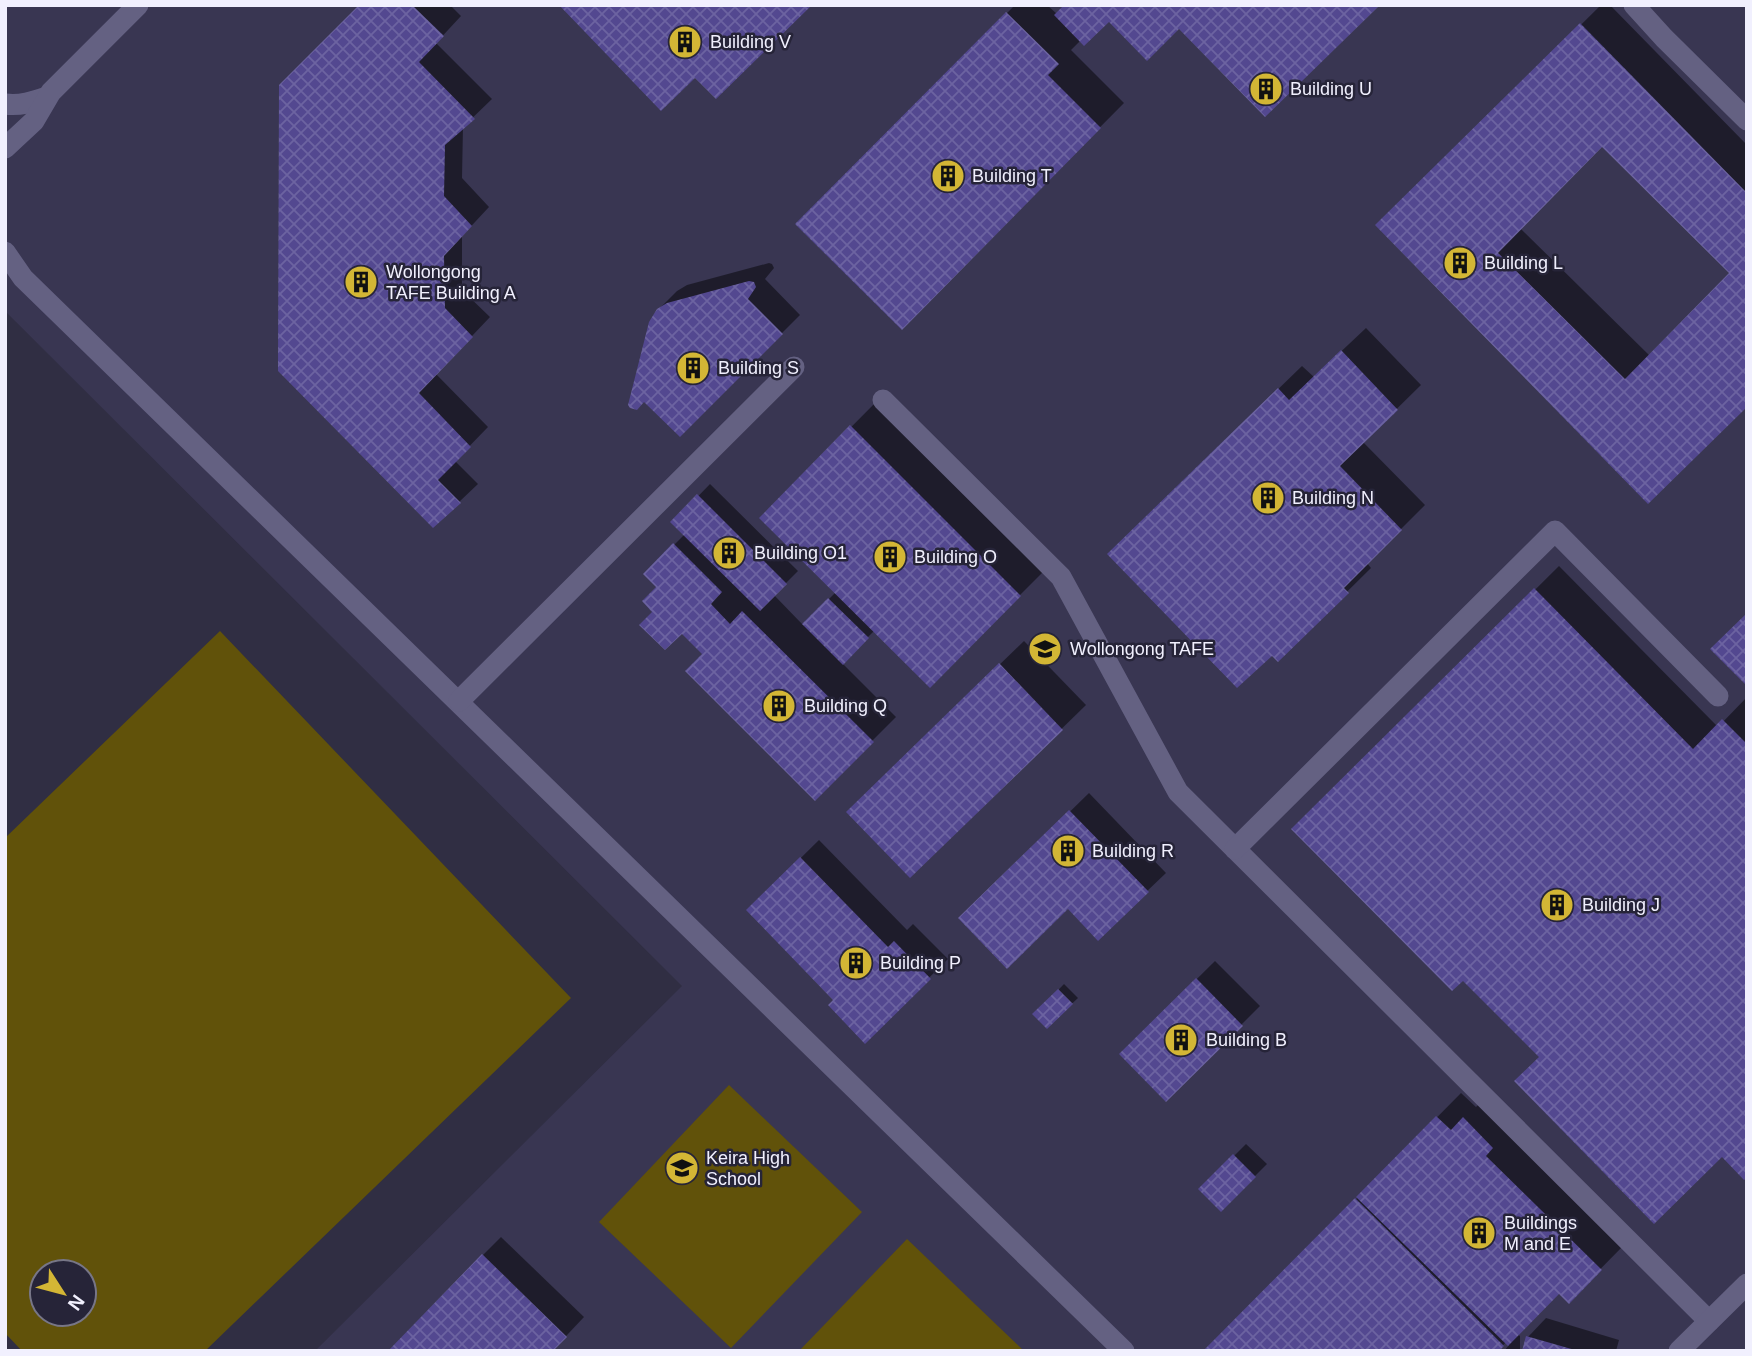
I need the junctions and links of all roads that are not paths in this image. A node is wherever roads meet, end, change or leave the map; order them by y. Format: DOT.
graph roads {
  1 [pos="138,5"];
  2 [pos="1634,5"];
  3 [pos="47,97"];
  4 [pos="5,104"];
  5 [pos="1747,120"];
  6 [pos="5,148"];
  7 [pos="5,252"];
  8 [pos="14,273"];
  9 [pos="794,367"];
  10 [pos="883,400"];
  11 [pos="1718,696"];
  12 [pos="459,701"];
  13 [pos="1236,849"];
  14 [pos="1747,1284"];
  15 [pos="1709,1321"];
  16 [pos="1124,1351"];
  17 [pos="1679,1351"];
  1 -- 3 [label="lane"];
  2 -- 5 [label="lane"];
  3 -- 4 [label="lane"];
  3 -- 6 [label="lane"];
  7 -- 8 [label="lane"];
  8 -- 12 [label="lane"];
  9 -- 12 [label="lane"];
  10 -- 13 [label="lane"];
  11 -- 13 [label="lane"];
  12 -- 16 [label="lane"];
  13 -- 15 [label="lane"];
  14 -- 15 [label="lane"];
  15 -- 17 [label="lane"];
}
